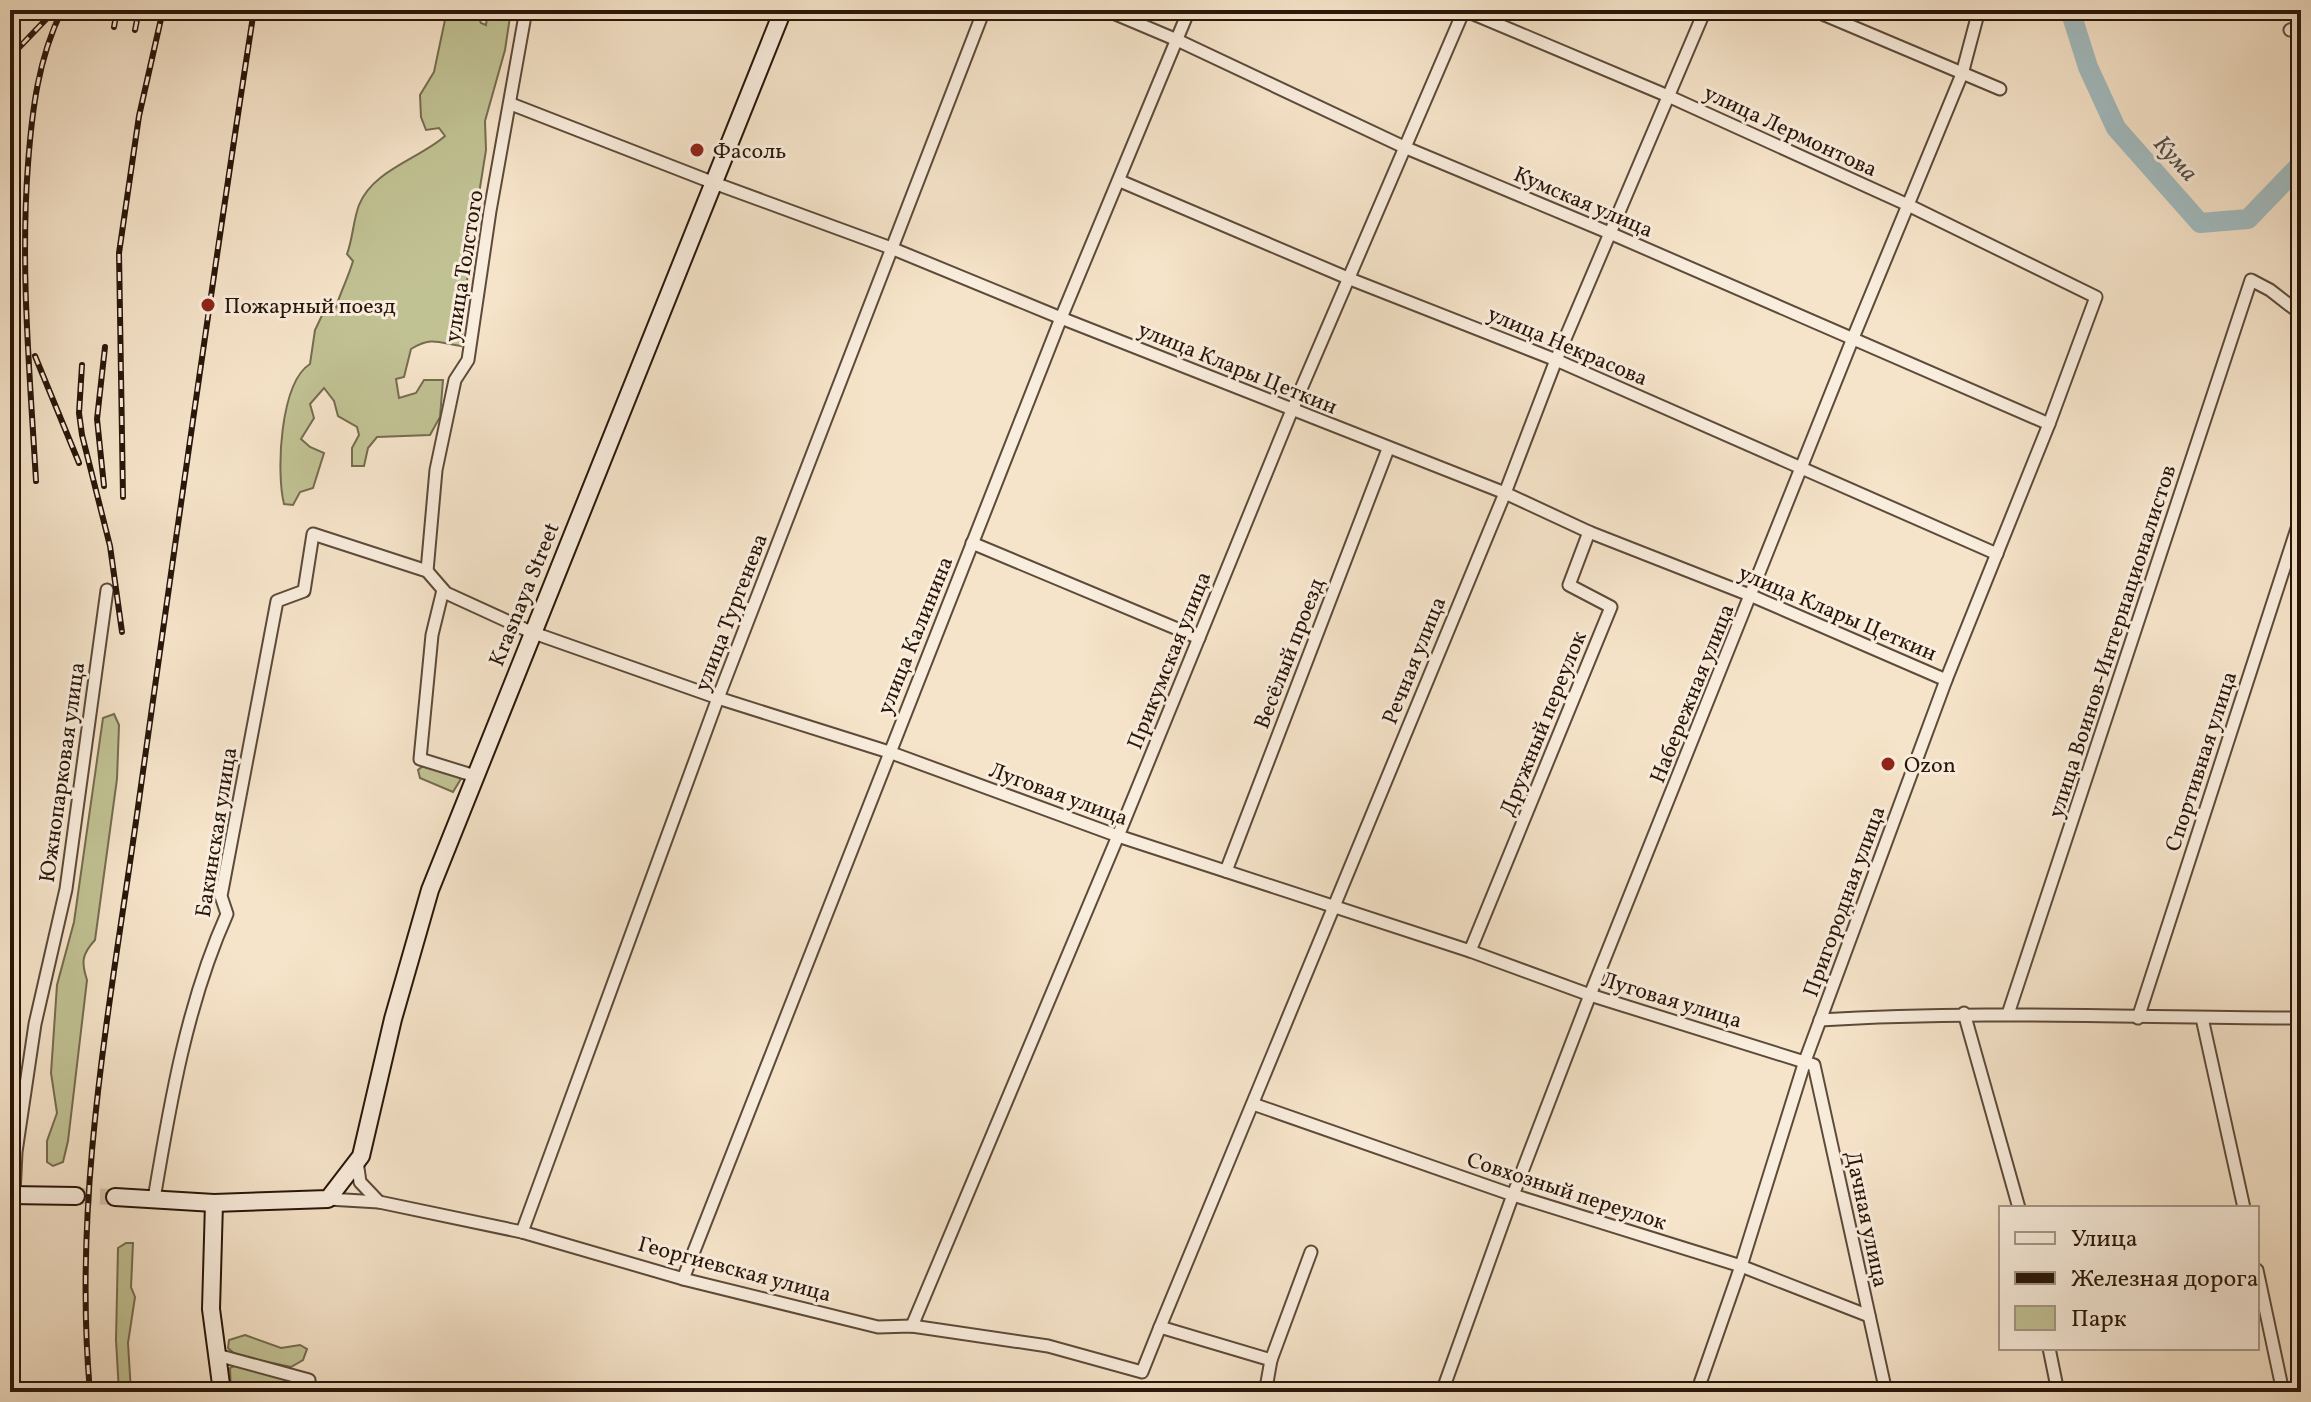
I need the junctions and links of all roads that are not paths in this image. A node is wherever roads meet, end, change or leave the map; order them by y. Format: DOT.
graph roads {
  1 [pos="526,10"];
  2 [pos="783,10"];
  3 [pos="984,10"];
  4 [pos="1106,10"];
  5 [pos="1189,10"];
  6 [pos="1464,10"];
  7 [pos="1705,10"];
  8 [pos="1813,10"];
  9 [pos="1979,10"];
  10 [pos="1177,40"];
  11 [pos="1962,74"];
  12 [pos="2000,89"];
  13 [pos="1668,96"];
  14 [pos="511,104"];
  15 [pos="1404,147"];
  16 [pos="1120,181"];
  17 [pos="714,183"];
  18 [pos="1908,205"];
  19 [pos="1612,234"];
  20 [pos="891,248"];
  21 [pos="1350,279"];
  22 [pos="2096,297"];
  23 [pos="2301,314"];
  24 [pos="1061,318"];
  25 [pos="1853,338"];
  26 [pos="1556,360"];
  27 [pos="1292,410"];
  28 [pos="2049,424"];
  29 [pos="1388,449"];
  30 [pos="1803,468"];
  31 [pos="1505,493"];
  32 [pos="2301,516"];
  33 [pos="1589,532"];
  34 [pos="972,543"];
  35 [pos="1997,554"];
  36 [pos="427,571"];
  37 [pos="107,590"];
  38 [pos="443,590"];
  39 [pos="1752,596"];
  40 [pos="531,632"];
  41 [pos="1199,638"];
  42 [pos="1946,680"];
  43 [pos="718,698"];
  44 [pos="889,752"];
  45 [pos="475,776"];
  46 [pos="1118,836"];
  47 [pos="1226,871"];
  48 [pos="1334,906"];
  49 [pos="1470,951"];
  50 [pos="1590,995"];
  51 [pos="1964,1013"];
  52 [pos="2008,1014"];
  53 [pos="2138,1018"];
  54 [pos="2202,1018"];
  55 [pos="2301,1018"];
  56 [pos="1820,1020"];
  57 [pos="1805,1061"];
  58 [pos="1253,1104"];
  59 [pos="357,1161"];
  60 [pos="12,1195"];
  61 [pos="1513,1195"];
  62 [pos="76,1196"];
  63 [pos="115,1197"];
  64 [pos="154,1199"];
  65 [pos="328,1199"];
  66 [pos="379,1202"];
  67 [pos="214,1203"];
  68 [pos="2018,1206"];
  69 [pos="2244,1206"];
  70 [pos="522,1232"];
  71 [pos="1311,1252"];
  72 [pos="1741,1266"];
  73 [pos="683,1279"];
  74 [pos="2259,1279"];
  75 [pos="1869,1316"];
  76 [pos="912,1326"];
  77 [pos="1160,1327"];
  78 [pos="2049,1350"];
  79 [pos="217,1355"];
  80 [pos="1271,1360"];
  81 [pos="309,1380"];
  82 [pos="222,1392"];
  83 [pos="1275,1392"];
  84 [pos="1442,1392"];
  85 [pos="1697,1392"];
  86 [pos="1886,1392"];
  87 [pos="2058,1392"];
  88 [pos="2283,1392"];
  1 -- 14 [label="street, улица Толстого"];
  2 -- 17 [label="street, Krasnaya Street"];
  3 -- 20 [label="street, улица Тургенева"];
  4 -- 10 [label="street, Кумская улица"];
  5 -- 10 [label="street, улица Калинина"];
  6 -- 13 [label="street, улица Лермонтова"];
  6 -- 15 [label="street, Прикумская улица"];
  7 -- 13 [label="street, Речная улица"];
  8 -- 11 [label="street"];
  9 -- 11 [label="street, Набережная улица"];
  10 -- 15 [label="street, Кумская улица"];
  10 -- 16 [label="street, улица Калинина"];
  11 -- 12 [label="street"];
  11 -- 18 [label="street, Набережная улица"];
  13 -- 18 [label="street, улица Лермонтова"];
  13 -- 19 [label="street, Речная улица"];
  14 -- 17 [label="street, улица Клары Цеткин"];
  14 -- 36 [label="street, улица Толстого"];
  15 -- 19 [label="street, Кумская улица"];
  15 -- 21 [label="street, Прикумская улица"];
  16 -- 21 [label="street, улица Некрасова"];
  16 -- 24 [label="street, улица Калинина"];
  17 -- 20 [label="street, улица Клары Цеткин"];
  17 -- 40 [label="street, Krasnaya Street"];
  18 -- 22 [label="street, улица Лермонтова"];
  18 -- 25 [label="street, Набережная улица"];
  19 -- 25 [label="street, Кумская улица"];
  19 -- 26 [label="street, Речная улица"];
  20 -- 24 [label="street, улица Клары Цеткин"];
  20 -- 43 [label="street, улица Тургенева"];
  21 -- 26 [label="street, улица Некрасова"];
  21 -- 27 [label="street, Прикумская улица"];
  22 -- 28 [label="street, Пригородная улица"];
  23 -- 52 [label="street, улица Воинов-Интернационалистов"];
  24 -- 27 [label="street, улица Клары Цеткин"];
  24 -- 34 [label="street, улица Калинина"];
  25 -- 28 [label="street, Кумская улица"];
  25 -- 30 [label="street, Набережная улица"];
  26 -- 30 [label="street, улица Некрасова"];
  26 -- 31 [label="street, Речная улица"];
  27 -- 29 [label="street, улица Клары Цеткин"];
  27 -- 41 [label="street, Прикумская улица"];
  28 -- 35 [label="street, Пригородная улица"];
  29 -- 31 [label="street, улица Клары Цеткин"];
  29 -- 47 [label="street, Весёлый проезд"];
  30 -- 35 [label="street, улица Некрасова"];
  30 -- 39 [label="street, Набережная улица"];
  31 -- 33 [label="street, улица Клары Цеткин"];
  31 -- 48 [label="street, Речная улица"];
  32 -- 53 [label="street, Спортивная улица"];
  33 -- 39 [label="street, улица Клары Цеткин"];
  33 -- 49 [label="street, Дружный переулок"];
  34 -- 41 [label="street"];
  34 -- 44 [label="street, улица Калинина"];
  35 -- 42 [label="street, Пригородная улица"];
  36 -- 38 [label="street, Луговая улица"];
  36 -- 64 [label="street, Бакинская улица"];
  37 -- 60 [label="street, Южнопарковая улица"];
  38 -- 40 [label="street, Луговая улица"];
  38 -- 45 [label="street"];
  39 -- 42 [label="street, улица Клары Цеткин"];
  39 -- 50 [label="street, Набережная улица"];
  40 -- 43 [label="street, Луговая улица"];
  40 -- 45 [label="street, Krasnaya Street"];
  41 -- 46 [label="street, Прикумская улица"];
  42 -- 56 [label="street, Пригородная улица"];
  43 -- 44 [label="street, Луговая улица"];
  43 -- 70 [label="street, улица Тургенева"];
  44 -- 46 [label="street, Луговая улица"];
  44 -- 73 [label="street, улица Калинина"];
  45 -- 59 [label="street, Krasnaya Street"];
  46 -- 47 [label="street, Луговая улица"];
  46 -- 76 [label="street, Прикумская улица"];
  47 -- 48 [label="street, Луговая улица"];
  48 -- 49 [label="street, Луговая улица"];
  48 -- 58 [label="street, Речная улица"];
  49 -- 50 [label="street, Луговая улица"];
  50 -- 57 [label="street, Луговая улица"];
  50 -- 61 [label="street, Набережная улица"];
  51 -- 52 [label="street"];
  51 -- 56 [label="street"];
  51 -- 68 [label="street"];
  52 -- 53 [label="street"];
  53 -- 54 [label="street"];
  54 -- 55 [label="street"];
  54 -- 69 [label="street"];
  56 -- 57 [label="street, Пригородная улица"];
  57 -- 72 [label="street, Пригородная улица"];
  57 -- 75 [label="street, Дачная улица"];
  58 -- 61 [label="street, Совхозный переулок"];
  58 -- 77 [label="street, Речная улица"];
  59 -- 65 [label="street, Krasnaya Street"];
  59 -- 66 [label="street"];
  60 -- 62 [label="street"];
  61 -- 72 [label="street, Совхозный переулок"];
  61 -- 84 [label="street, Набережная улица"];
  63 -- 64 [label="street, Георгиевская улица"];
  64 -- 67 [label="street, Георгиевская улица"];
  65 -- 66 [label="street, Георгиевская улица"];
  65 -- 67 [label="street, Георгиевская улица"];
  66 -- 70 [label="street, Георгиевская улица"];
  67 -- 79 [label="street"];
  70 -- 73 [label="street, Георгиевская улица"];
  71 -- 80 [label="street"];
  72 -- 75 [label="street, Совхозный переулок"];
  72 -- 85 [label="street, Пригородная улица"];
  73 -- 76 [label="street, Георгиевская улица"];
  74 -- 88 [label="street"];
  75 -- 86 [label="street, Дачная улица"];
  76 -- 77 [label="street, Георгиевская улица"];
  77 -- 80 [label="street"];
  78 -- 87 [label="street"];
  79 -- 81 [label="street"];
  79 -- 82 [label="street"];
  80 -- 83 [label="street"];
}
